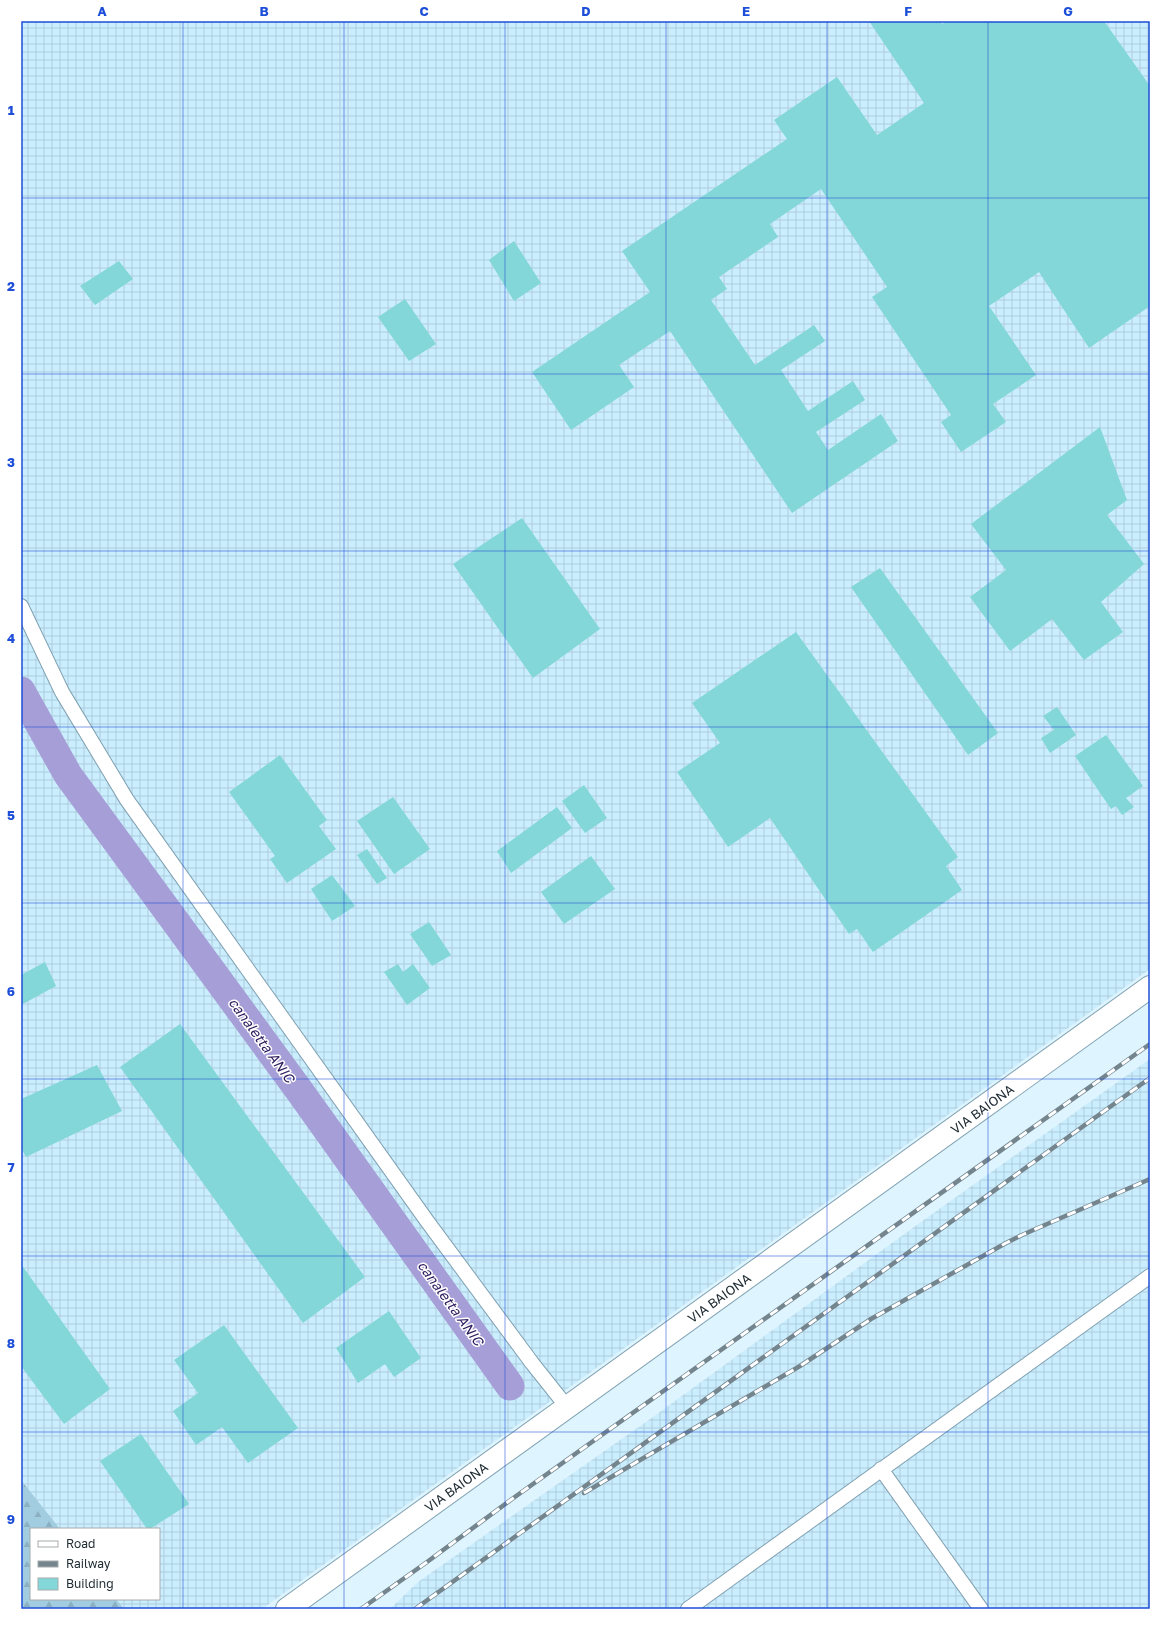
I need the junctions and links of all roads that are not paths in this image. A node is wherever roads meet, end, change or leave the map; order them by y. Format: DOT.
graph roads {
  1 [pos="21,606"];
  2 [pos="1150,987"];
  3 [pos="1150,1276"];
  4 [pos="567,1407"];
  5 [pos="881,1469"];
  6 [pos="287,1609"];
  7 [pos="688,1609"];
  8 [pos="981,1609"];
  1 -- 4 [label="lane"];
  2 -- 4 [label="street, VIA BAIONA"];
  3 -- 5 [label="lane"];
  4 -- 6 [label="street, VIA BAIONA"];
  5 -- 7 [label="lane"];
  5 -- 8 [label="lane"];
}
